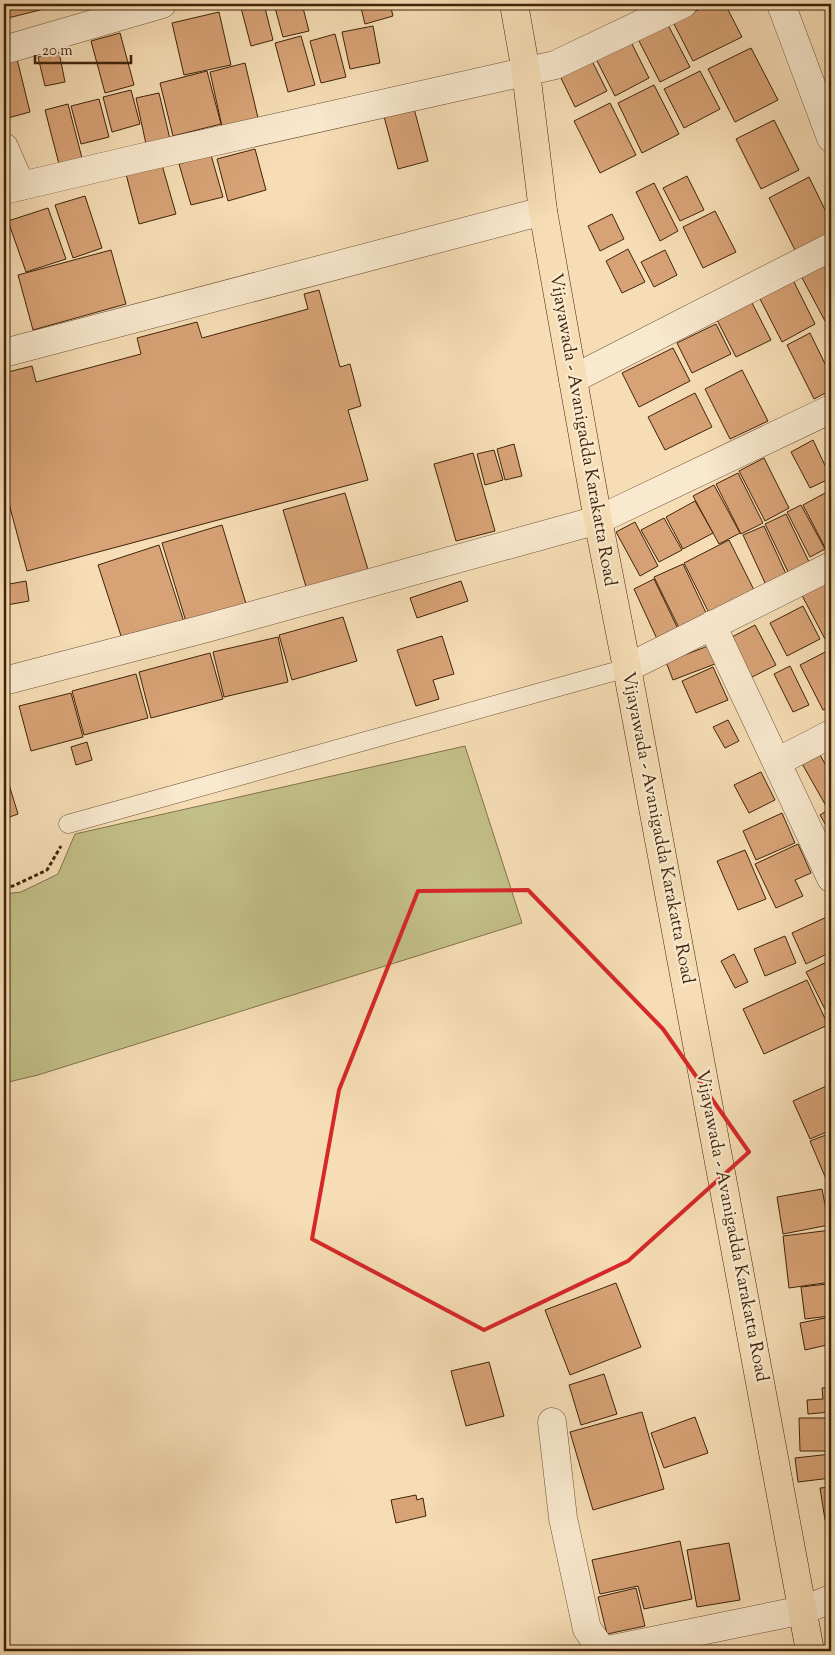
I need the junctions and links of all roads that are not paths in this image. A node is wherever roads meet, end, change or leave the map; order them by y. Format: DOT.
graph roads {
  1 [pos="162,4"];
  2 [pos="514,4"];
  3 [pos="683,4"];
  4 [pos="781,4"];
  5 [pos="4,50"];
  6 [pos="526,72"];
  7 [pos="831,138"];
  8 [pos="4,147"];
  9 [pos="12,188"];
  10 [pos="542,211"];
  11 [pos="831,247"];
  12 [pos="4,353"];
  13 [pos="573,378"];
  14 [pos="831,409"];
  15 [pos="598,520"];
  16 [pos="831,566"];
  17 [pos="712,625"];
  18 [pos="627,668"];
  19 [pos="4,680"];
  20 [pos="831,734"];
  21 [pos="777,762"];
  22 [pos="68,824"];
  23 [pos="831,878"];
  24 [pos="552,1422"];
  25 [pos="831,1599"];
  26 [pos="803,1610"];
  27 [pos="603,1651"];
  28 [pos="810,1651"];
  1 -- 5 [label="street"];
  2 -- 6 [label="main road, Vijayawada - Avanigadda Karakatta Road"];
  3 -- 6 [label="street"];
  4 -- 7 [label="street"];
  6 -- 9 [label="street"];
  6 -- 10 [label="main road, Vijayawada - Avanigadda Karakatta Road"];
  8 -- 9 [label="street"];
  10 -- 12 [label="street"];
  10 -- 13 [label="main road, Vijayawada - Avanigadda Karakatta Road"];
  11 -- 13 [label="street"];
  13 -- 15 [label="main road, Vijayawada - Avanigadda Karakatta Road"];
  14 -- 15 [label="street"];
  15 -- 18 [label="main road, Vijayawada - Avanigadda Karakatta Road"];
  15 -- 19 [label="street"];
  16 -- 17 [label="street"];
  17 -- 18 [label="street"];
  17 -- 21 [label="street"];
  18 -- 22 [label="lane"];
  18 -- 26 [label="main road, Vijayawada - Avanigadda Karakatta Road"];
  20 -- 21 [label="street"];
  21 -- 23 [label="street"];
  24 -- 27 [label="street"];
  25 -- 26 [label="street"];
  26 -- 27 [label="street"];
  26 -- 28 [label="main road, Vijayawada - Avanigadda Karakatta Road"];
}
